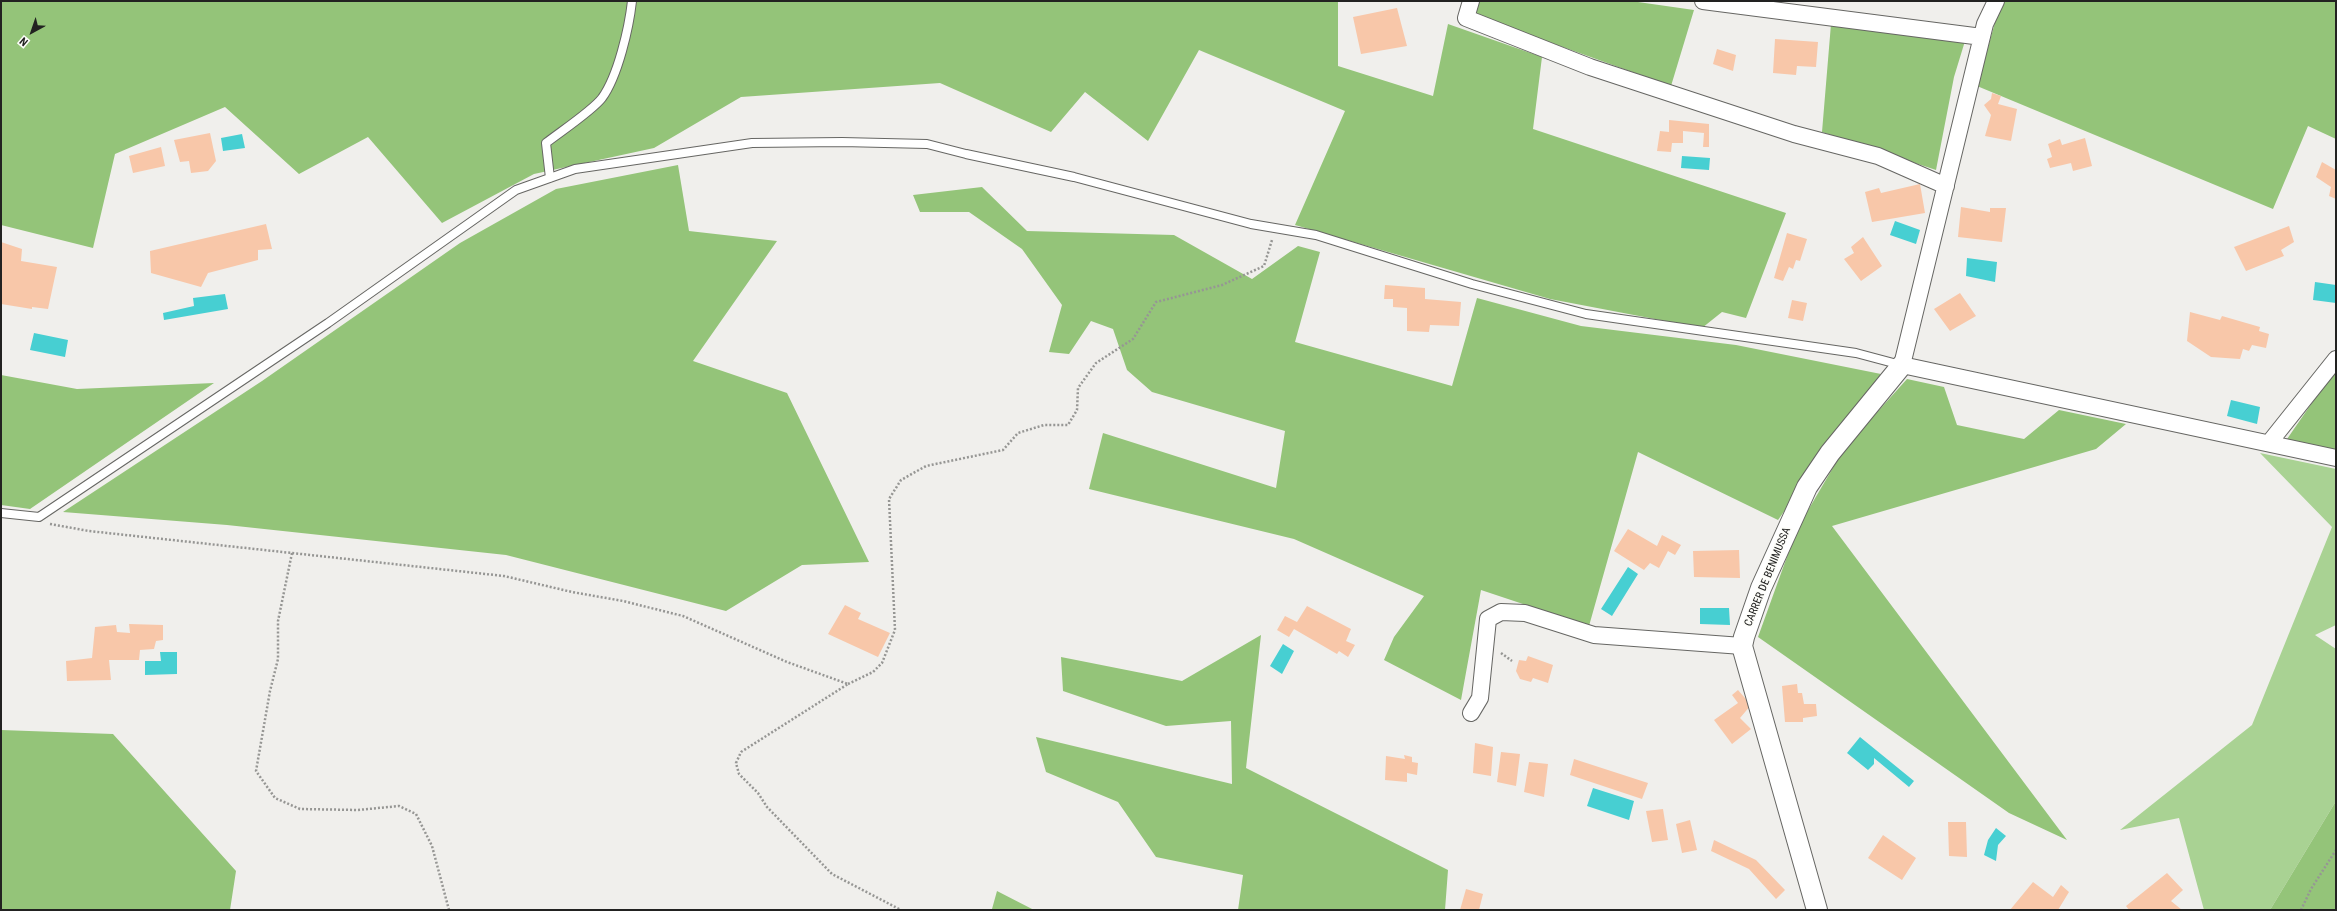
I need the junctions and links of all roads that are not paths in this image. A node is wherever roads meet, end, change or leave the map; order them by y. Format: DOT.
graph roads {
  1 [pos="632,1"];
  2 [pos="1471,1"];
  3 [pos="1704,1"];
  4 [pos="1996,1"];
  5 [pos="1982,38"];
  6 [pos="550,178"];
  7 [pos="1946,186"];
  8 [pos="2336,359"];
  9 [pos="1902,365"];
  10 [pos="2269,443"];
  11 [pos="2336,458"];
  12 [pos="1,513"];
  13 [pos="1742,646"];
  14 [pos="1471,713"];
  15 [pos="1817,910"];
  1 -- 6 [label="lane"];
  2 -- 7 [label="street"];
  3 -- 5 [label="street"];
  4 -- 5 [label="street"];
  5 -- 7 [label="street"];
  6 -- 9 [label="lane"];
  6 -- 12 [label="lane"];
  7 -- 9 [label="street"];
  8 -- 10 [label="street"];
  9 -- 10 [label="street"];
  9 -- 13 [label="street, CARRER DE BENIMUSSA"];
  10 -- 11 [label="street"];
  13 -- 14 [label="street"];
  13 -- 15 [label="street"];
}
